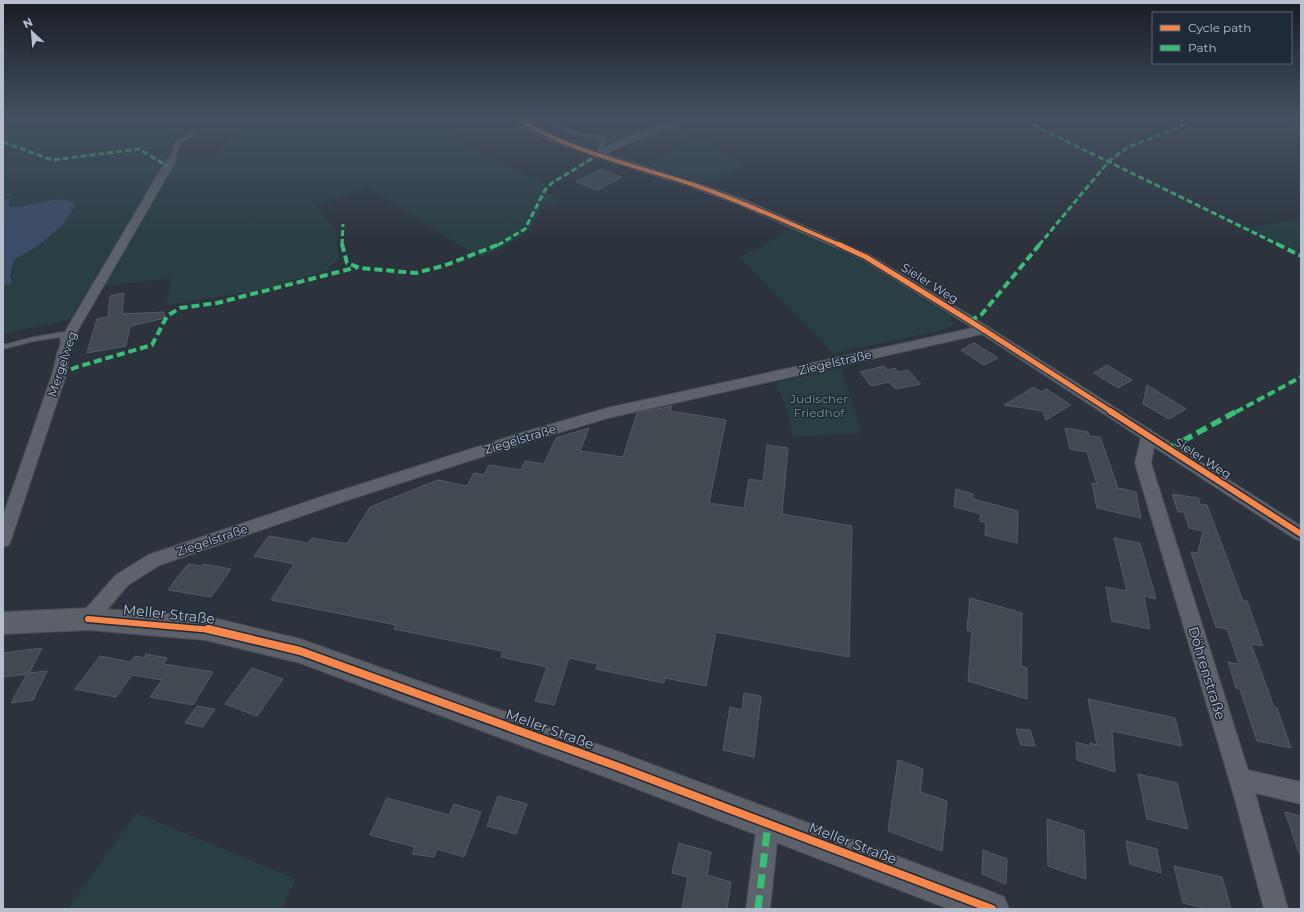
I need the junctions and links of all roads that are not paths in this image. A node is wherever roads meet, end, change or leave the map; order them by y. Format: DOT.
graph roads {
  1 [pos="172,159"];
  2 [pos="613,160"];
  3 [pos="983,330"];
  4 [pos="3,347"];
  5 [pos="63,354"];
  6 [pos="1149,437"];
  7 [pos="1301,534"];
  8 [pos="3,540"];
  9 [pos="88,619"];
  10 [pos="3,623"];
  11 [pos="1239,779"];
  12 [pos="1301,793"];
  13 [pos="768,823"];
  14 [pos="758,909"];
  15 [pos="992,909"];
  16 [pos="1276,909"];
  1 -- 5 [label="street, Mergelweg"];
  2 -- 3 [label="street, Sieler Weg"];
  3 -- 6 [label="street, Sieler Weg"];
  3 -- 9 [label="street, Ziegelstraße"];
  4 -- 5 [label="lane"];
  5 -- 8 [label="street, Mergelweg"];
  6 -- 7 [label="street, Sieler Weg"];
  6 -- 11 [label="street, Döhrenstraße"];
  9 -- 10 [label="main road, Meller Straße"];
  9 -- 13 [label="main road, Meller Straße"];
  11 -- 12 [label="street"];
  11 -- 16 [label="street, Döhrenstraße"];
  13 -- 14 [label="street"];
  13 -- 15 [label="main road, Meller Straße"];
}
